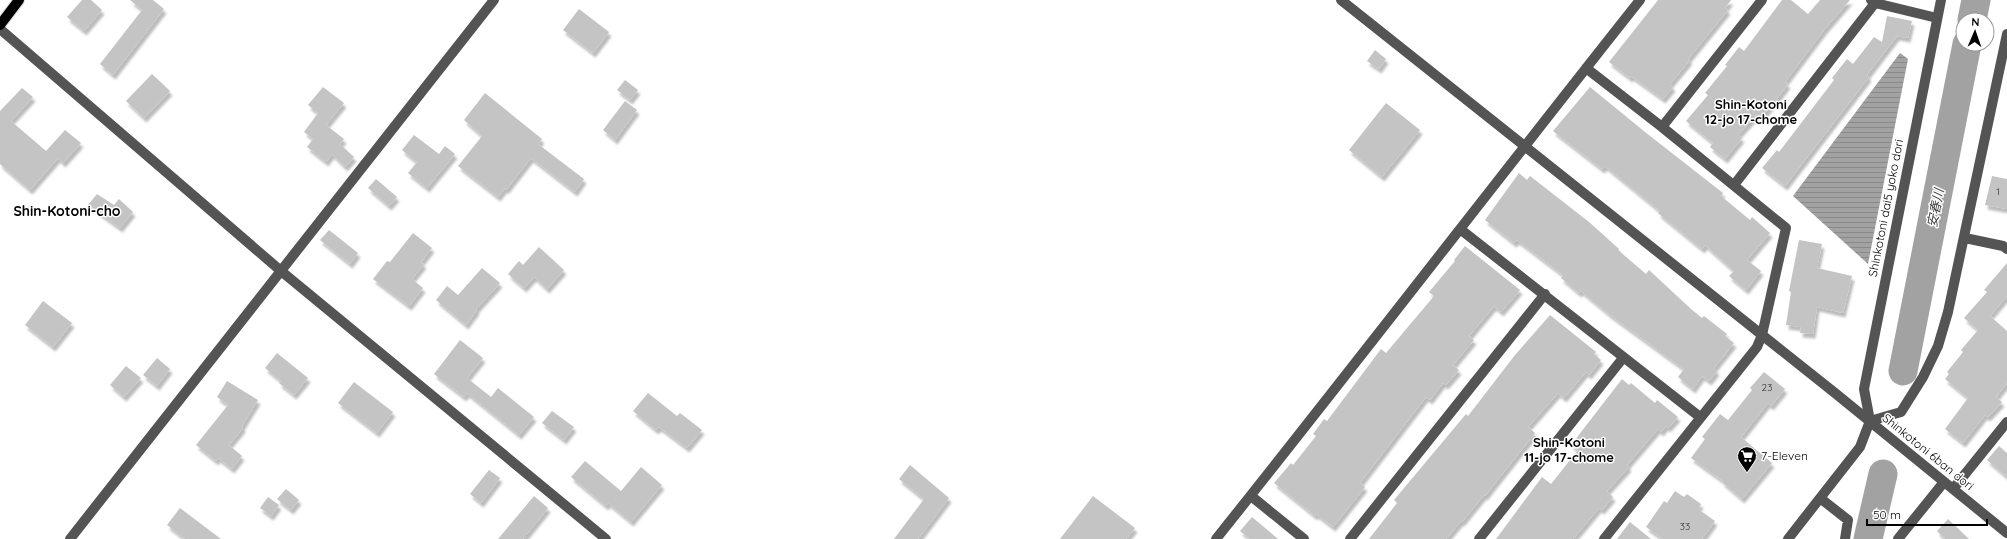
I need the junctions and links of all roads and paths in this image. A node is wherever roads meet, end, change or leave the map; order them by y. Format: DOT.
graph roads {
  1 [pos="20,0"];
  2 [pos="494,0"];
  3 [pos="1341,0"];
  4 [pos="1640,0"];
  5 [pos="1762,0"];
  6 [pos="1941,0"];
  7 [pos="1873,1"];
  8 [pos="1937,18"];
  9 [pos="0,25"];
  10 [pos="0,29"];
  11 [pos="2007,34"];
  12 [pos="1586,68"];
  13 [pos="1662,127"];
  14 [pos="1523,146"];
  15 [pos="1734,185"];
  16 [pos="1460,229"];
  17 [pos="1965,238"];
  18 [pos="2006,246"];
  19 [pos="280,271"];
  20 [pos="1545,294"];
  21 [pos="1762,335"];
  22 [pos="1623,358"];
  23 [pos="1700,417"];
  24 [pos="1870,421"];
  25 [pos="2007,422"];
  26 [pos="1944,482"];
  27 [pos="1953,488"];
  28 [pos="1251,496"];
  29 [pos="1820,498"];
  30 [pos="2007,533"];
  31 [pos="70,539"];
  32 [pos="606,539"];
  33 [pos="1216,539"];
  34 [pos="1304,539"];
  35 [pos="1350,539"];
  36 [pos="1479,539"];
  37 [pos="1604,539"];
  38 [pos="1788,539"];
  39 [pos="1845,539"];
  40 [pos="1898,539"];
  1 -- 9 [label="main road"];
  2 -- 19 [label="street"];
  3 -- 14 [label="street, Shinkotoni 6ban dori"];
  4 -- 12 [label="street"];
  5 -- 13 [label="street"];
  6 -- 8 [label="street, Shinkotoni dai5 yoko dori"];
  7 -- 8 [label="street"];
  7 -- 15 [label="street"];
  8 -- 24 [label="street, Shinkotoni dai5 yoko dori"];
  10 -- 19 [label="street"];
  11 -- 17 [label="street"];
  12 -- 13 [label="street"];
  12 -- 14 [label="street"];
  13 -- 15 [label="street"];
  14 -- 16 [label="street"];
  14 -- 21 [label="street, Shinkotoni 6ban dori"];
  15 -- 21 [label="street"];
  16 -- 20 [label="street"];
  16 -- 28 [label="street"];
  17 -- 18 [label="street"];
  17 -- 24 [label="street"];
  19 -- 31 [label="street"];
  19 -- 32 [label="street"];
  20 -- 22 [label="street"];
  20 -- 35 [label="street"];
  21 -- 23 [label="street"];
  21 -- 24 [label="street, Shinkotoni 6ban dori"];
  22 -- 23 [label="street"];
  22 -- 36 [label="street"];
  23 -- 37 [label="street"];
  24 -- 26 [label="street, Shinkotoni 6ban dori"];
  24 -- 29 [label="street"];
  25 -- 27 [label="street"];
  26 -- 27 [label="street, Shinkotoni 6ban dori"];
  26 -- 40 [label="street"];
  27 -- 30 [label="street, Shinkotoni 6ban dori"];
  28 -- 33 [label="street"];
  28 -- 34 [label="street"];
  29 -- 38 [label="street"];
  29 -- 39 [label="street"];
}
